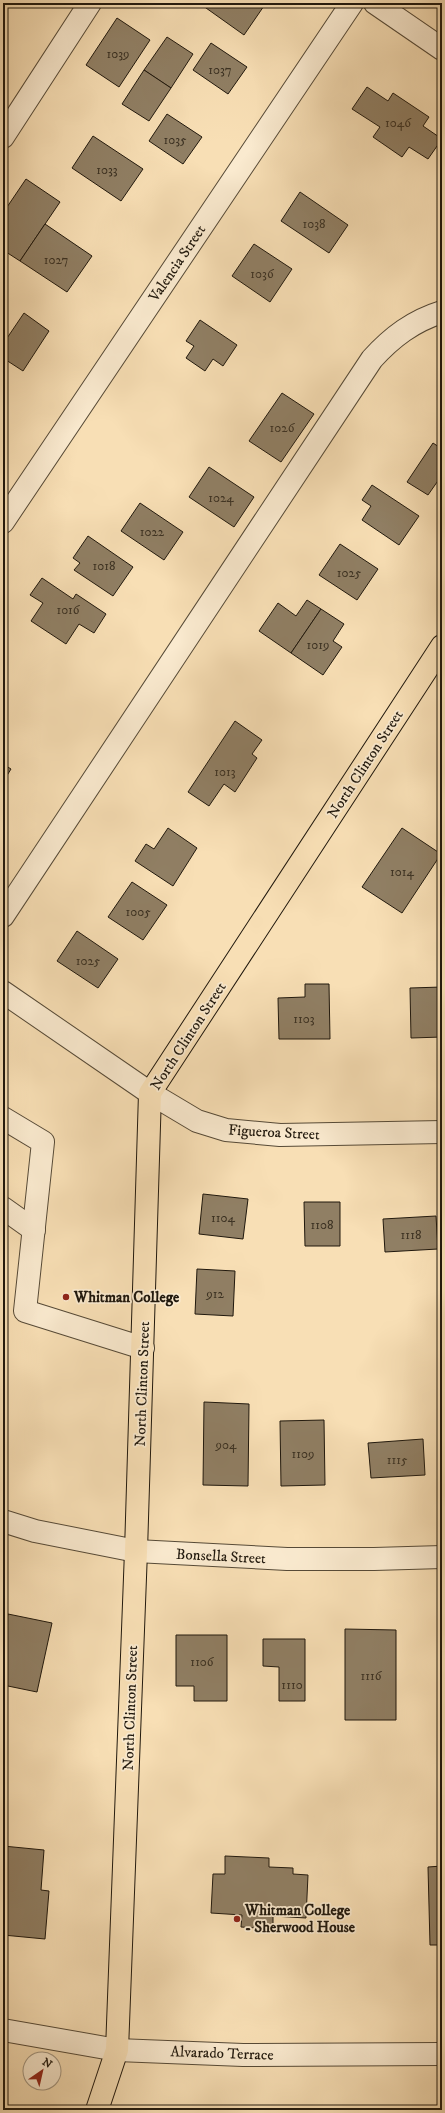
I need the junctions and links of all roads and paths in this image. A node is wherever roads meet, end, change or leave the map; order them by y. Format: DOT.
graph roads {
  1 [pos="90,3"];
  2 [pos="352,3"];
  3 [pos="376,3"];
  4 [pos="442,49"];
  5 [pos="3,137"];
  6 [pos="442,312"];
  7 [pos="3,522"];
  8 [pos="442,646"];
  9 [pos="3,916"];
  10 [pos="3,992"];
  11 [pos="150,1093"];
  12 [pos="3,1118"];
  13 [pos="442,1132"];
  14 [pos="3,1208"];
  15 [pos="34,1230"];
  16 [pos="143,1348"];
  17 [pos="3,1521"];
  18 [pos="136,1551"];
  19 [pos="442,1557"];
  20 [pos="3,2030"];
  21 [pos="116,2050"];
  22 [pos="442,2054"];
  23 [pos="97,2110"];
  1 -- 5 [label="street"];
  2 -- 7 [label="street, Valencia Street"];
  3 -- 4 [label="street"];
  6 -- 9 [label="street"];
  8 -- 11 [label="main road, North Clinton Street"];
  10 -- 11 [label="street, Figueroa Street"];
  11 -- 13 [label="street, Figueroa Street"];
  11 -- 16 [label="main road, North Clinton Street"];
  12 -- 15 [label="street"];
  14 -- 15 [label="street"];
  15 -- 16 [label="street"];
  16 -- 18 [label="main road, North Clinton Street"];
  17 -- 18 [label="street, Bonsella Street"];
  18 -- 19 [label="street, Bonsella Street"];
  18 -- 21 [label="main road, North Clinton Street"];
  20 -- 21 [label="street, Alvarado Terrace"];
  21 -- 22 [label="street, Alvarado Terrace"];
  21 -- 23 [label="main road, North Clinton Street"];
}
